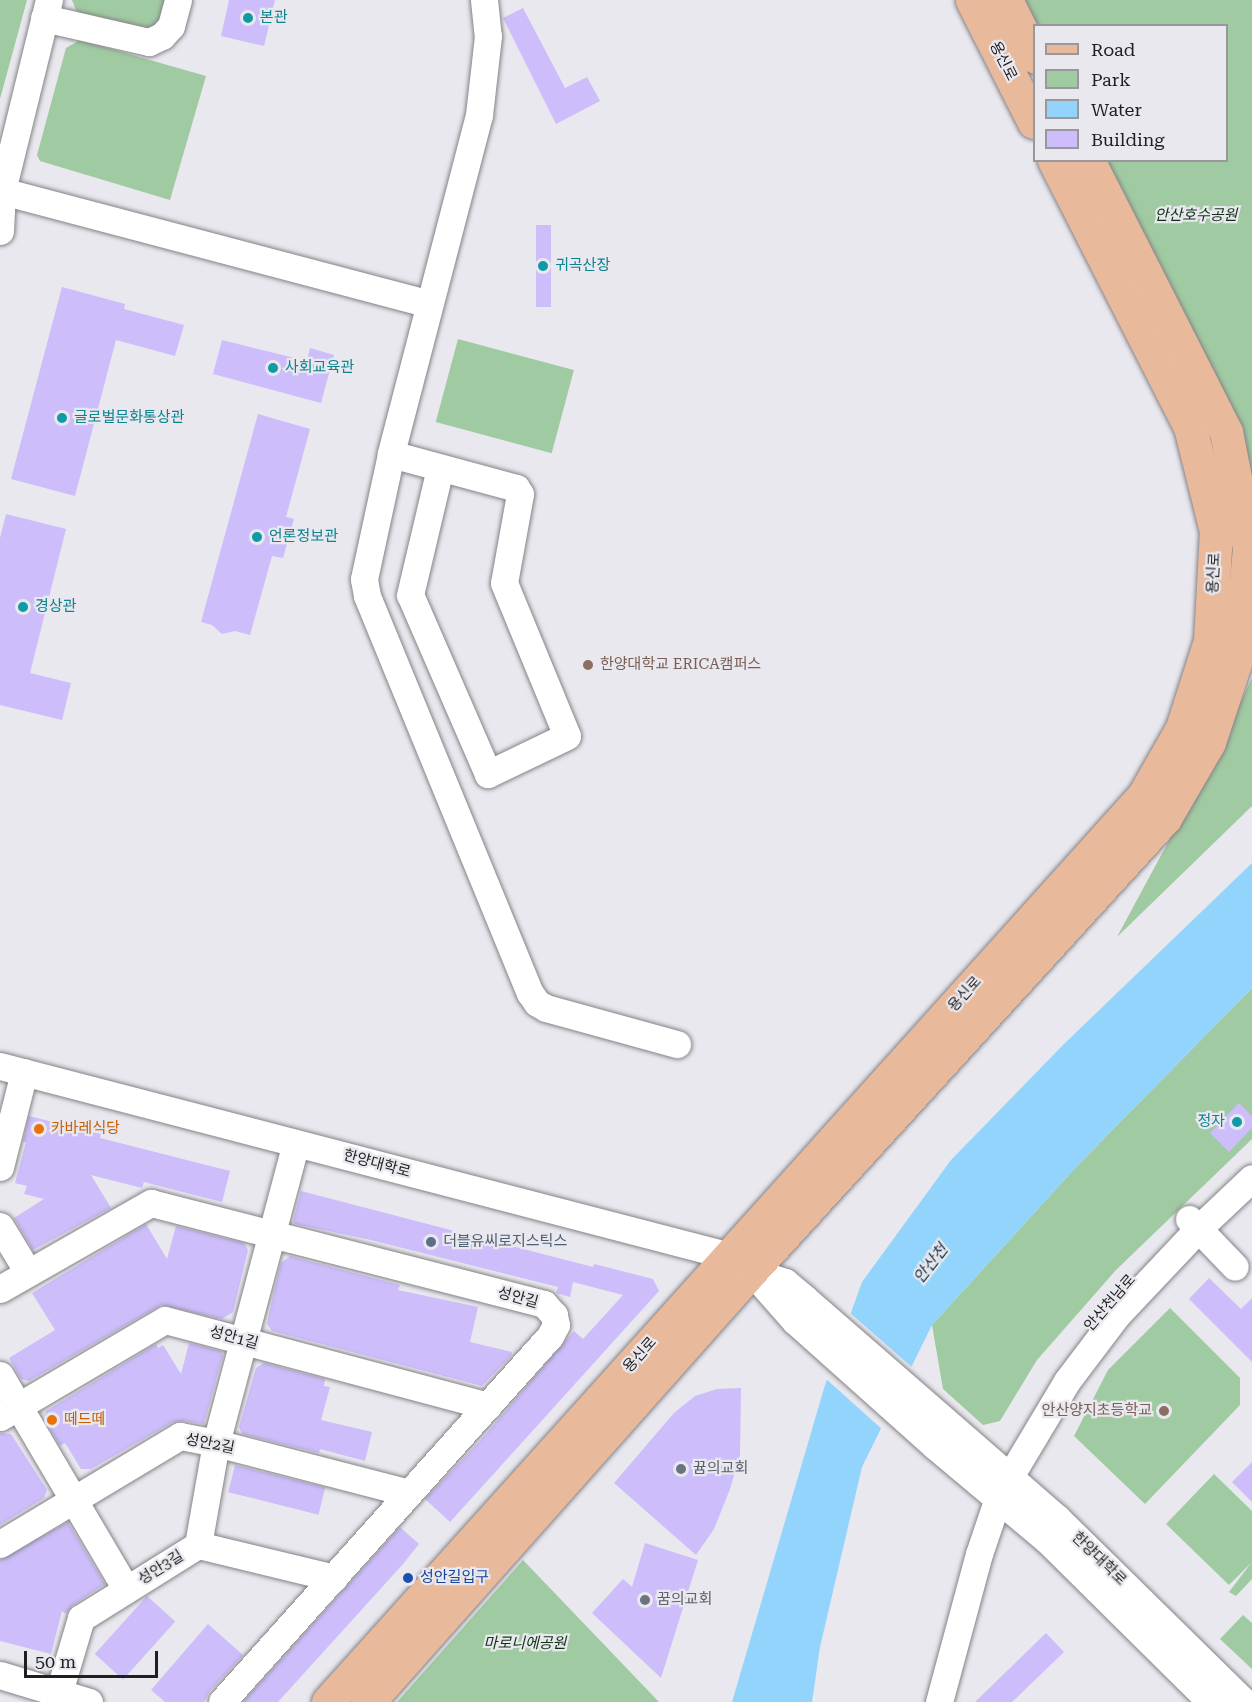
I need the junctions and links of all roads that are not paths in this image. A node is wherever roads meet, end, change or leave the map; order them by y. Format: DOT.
graph roads {
  1 [pos="178,0"];
  2 [pos="484,0"];
  3 [pos="972,0"];
  4 [pos="1006,0"];
  5 [pos="47,9"];
  6 [pos="1033,52"];
  7 [pos="1033,118"];
  8 [pos="1055,162"];
  9 [pos="1089,162"];
  10 [pos="1,193"];
  11 [pos="0,231"];
  12 [pos="429,304"];
  13 [pos="391,454"];
  14 [pos="441,468"];
  15 [pos="677,1044"];
  16 [pos="12,1069"];
  17 [pos="296,1143"];
  18 [pos="1252,1156"];
  19 [pos="0,1167"];
  20 [pos="1252,1178"];
  21 [pos="1193,1224"];
  22 [pos="0,1226"];
  23 [pos="271,1234"];
  24 [pos="740,1263"];
  25 [pos="1235,1267"];
  26 [pos="28,1272"];
  27 [pos="0,1289"];
  28 [pos="242,1341"];
  29 [pos="0,1376"];
  30 [pos="488,1406"];
  31 [pos="9,1412"];
  32 [pos="216,1443"];
  33 [pos="1003,1488"];
  34 [pos="409,1493"];
  35 [pos="72,1499"];
  36 [pos="0,1544"];
  37 [pos="198,1545"];
  38 [pos="334,1578"];
  39 [pos="126,1589"];
  40 [pos="0,1675"];
  41 [pos="57,1697"];
  42 [pos="89,1702"];
  43 [pos="222,1702"];
  44 [pos="328,1702"];
  45 [pos="368,1702"];
  46 [pos="939,1702"];
  47 [pos="1211,1702"];
  48 [pos="1244,1702"];
  1 -- 5 [label="street"];
  2 -- 12 [label="street"];
  3 -- 7 [label="main road, 용신로"];
  4 -- 6 [label="main road, 용신로"];
  5 -- 10 [label="street"];
  8 -- 24 [label="main road, 용신로"];
  9 -- 24 [label="main road, 용신로"];
  10 -- 11 [label="street"];
  10 -- 12 [label="street"];
  12 -- 13 [label="street"];
  13 -- 14 [label="street"];
  13 -- 15 [label="street"];
  14 -- 14 [label="street"];
  16 -- 17 [label="street, 한양대학로"];
  16 -- 19 [label="street"];
  17 -- 23 [label="street"];
  17 -- 24 [label="street, 한양대학로"];
  18 -- 21 [label="street, 안산천남로"];
  20 -- 21 [label="street, 안산천남로"];
  21 -- 25 [label="street"];
  21 -- 33 [label="street, 안산천남로"];
  22 -- 26 [label="street"];
  23 -- 26 [label="street, 성안길"];
  23 -- 28 [label="street"];
  23 -- 30 [label="street, 성안길"];
  24 -- 33 [label="street, 한양대학로"];
  24 -- 44 [label="main road, 용신로"];
  24 -- 45 [label="main road, 용신로"];
  26 -- 27 [label="street, 성안길"];
  28 -- 30 [label="street, 성안1길"];
  28 -- 31 [label="street, 성안1길"];
  28 -- 32 [label="street"];
  29 -- 31 [label="street"];
  30 -- 34 [label="street, 성안길"];
  31 -- 35 [label="street"];
  32 -- 34 [label="street, 성안2길"];
  32 -- 35 [label="street, 성안2길"];
  32 -- 37 [label="street"];
  33 -- 46 [label="street, 안산천남로"];
  33 -- 47 [label="street, 한양대학로"];
  33 -- 48 [label="street, 한양대학로"];
  34 -- 38 [label="street, 성안길"];
  35 -- 36 [label="street, 성안2길"];
  35 -- 39 [label="street"];
  37 -- 38 [label="street, 성안3길"];
  37 -- 39 [label="street, 성안3길"];
  38 -- 43 [label="street, 성안길"];
  39 -- 41 [label="street, 성안3길"];
  40 -- 41 [label="street"];
  41 -- 42 [label="street"];
}
